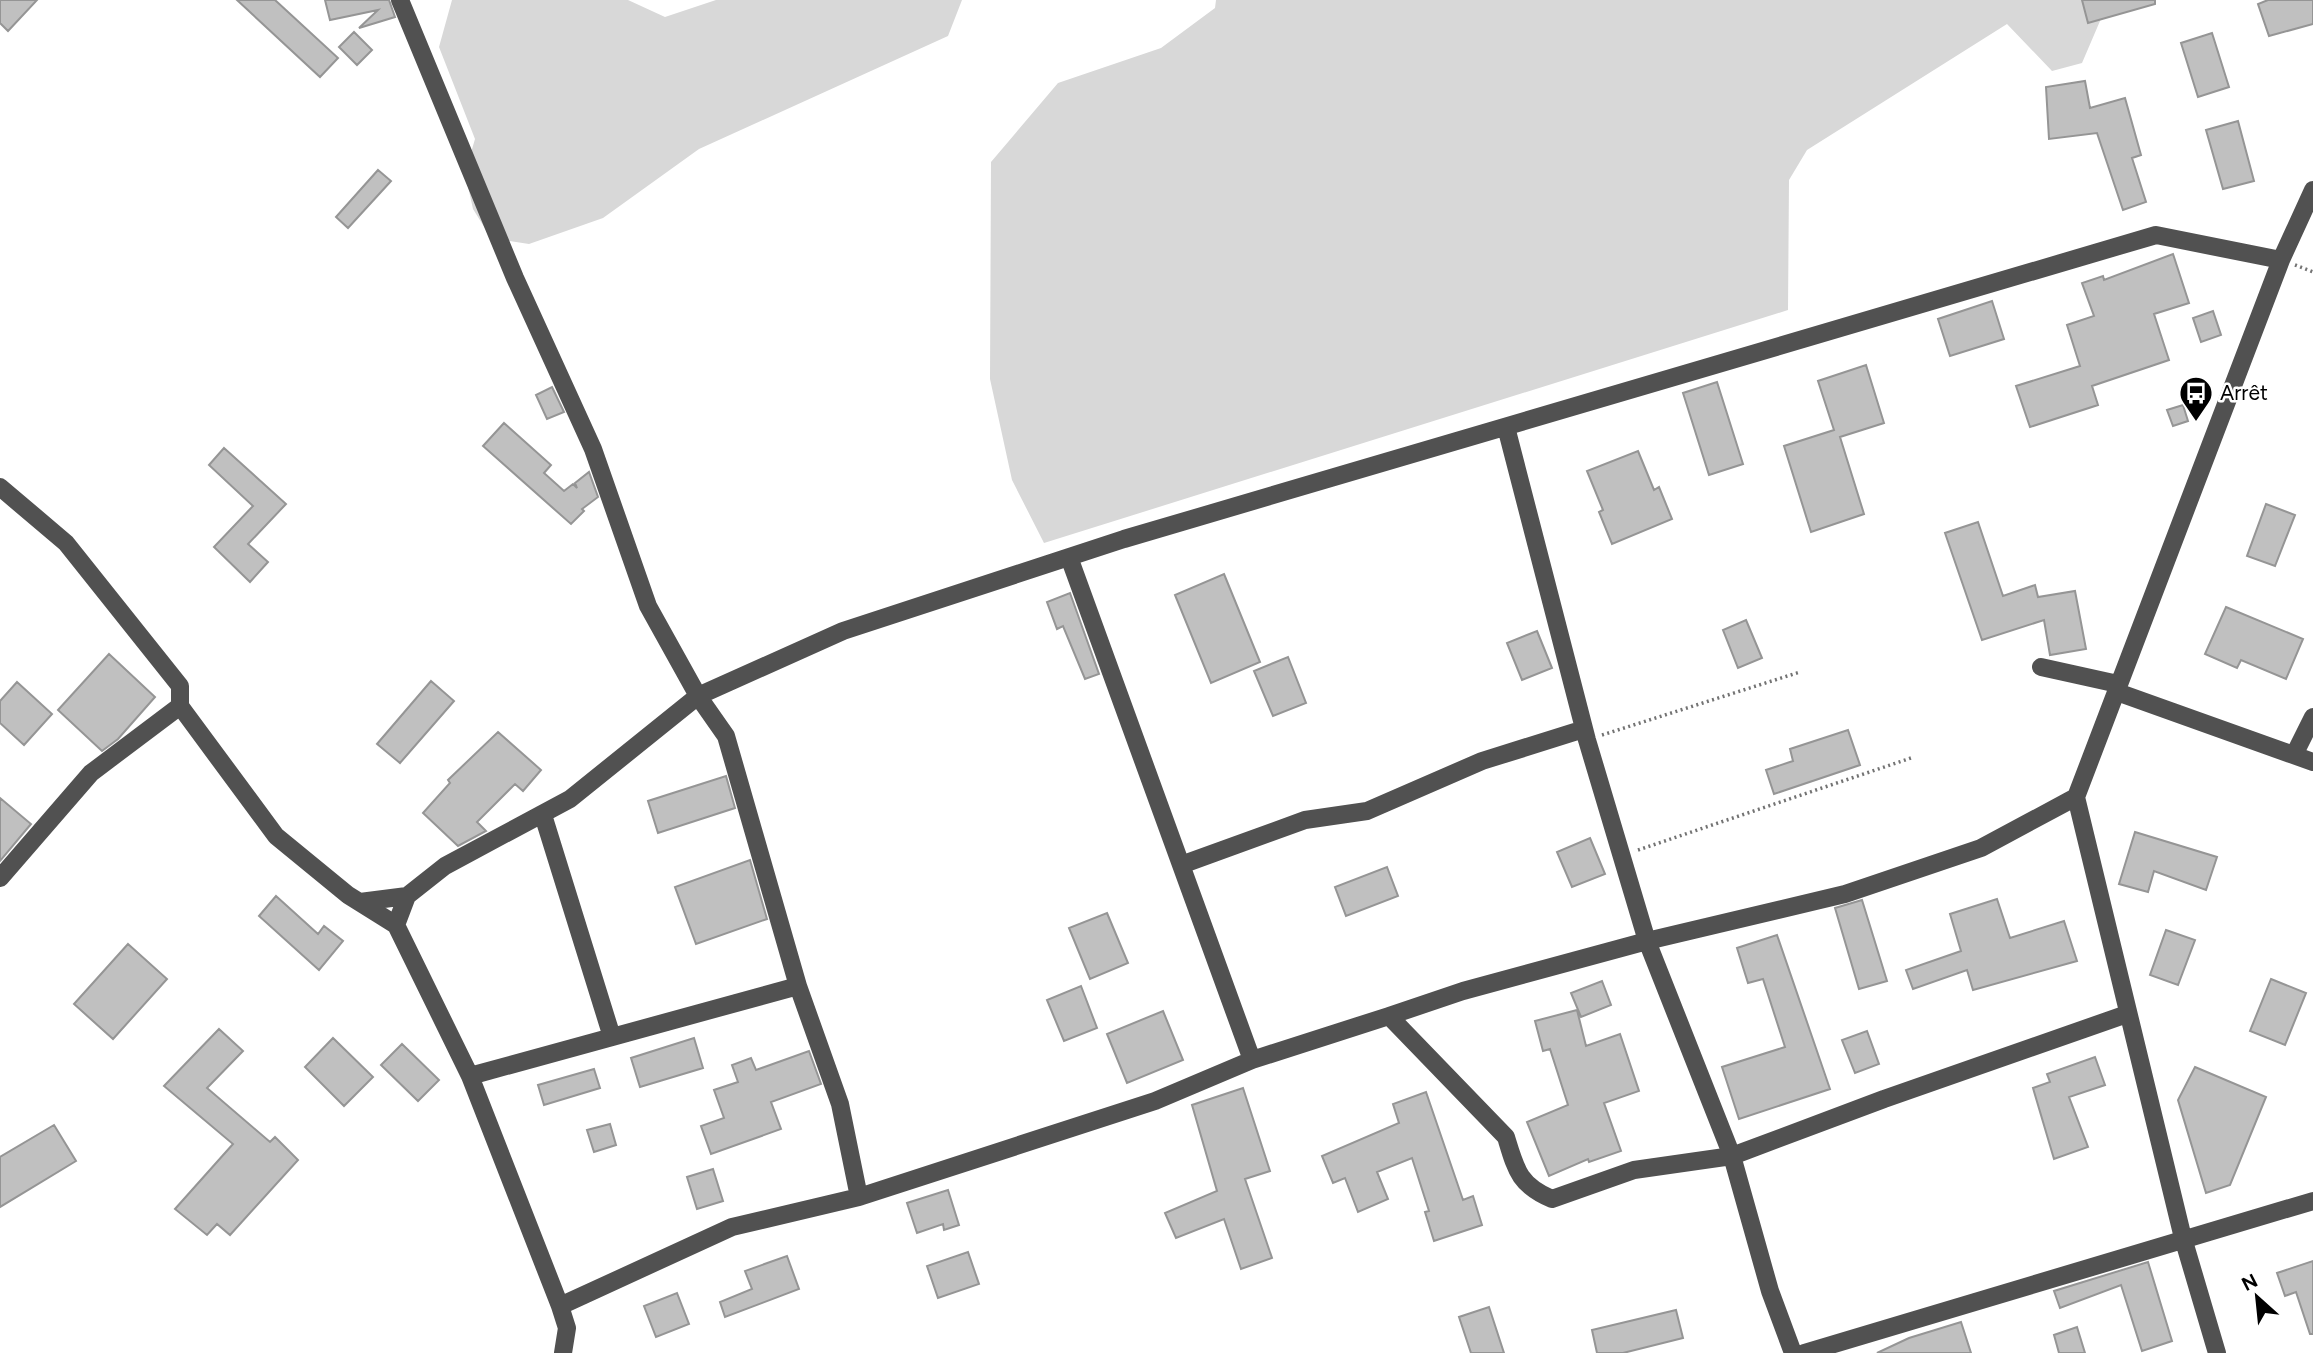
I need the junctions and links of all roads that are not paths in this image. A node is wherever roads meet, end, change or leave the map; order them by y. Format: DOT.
graph roads {
  1 [pos="400,0"];
  2 [pos="2313,190"];
  3 [pos="2281,260"];
  4 [pos="1506,426"];
  5 [pos="0,487"];
  6 [pos="1069,557"];
  7 [pos="2041,667"];
  8 [pos="2116,692"];
  9 [pos="698,696"];
  10 [pos="180,706"];
  11 [pos="2313,717"];
  12 [pos="1586,735"];
  13 [pos="2294,755"];
  14 [pos="2313,762"];
  15 [pos="2076,797"];
  16 [pos="542,815"];
  17 [pos="1181,865"];
  18 [pos="0,878"];
  19 [pos="407,896"];
  20 [pos="360,902"];
  21 [pos="396,925"];
  22 [pos="1647,941"];
  23 [pos="798,986"];
  24 [pos="2127,1014"];
  25 [pos="1389,1016"];
  26 [pos="612,1037"];
  27 [pos="1252,1060"];
  28 [pos="470,1076"];
  29 [pos="1732,1156"];
  30 [pos="859,1197"];
  31 [pos="2313,1201"];
  32 [pos="2183,1238"];
  33 [pos="560,1306"];
  34 [pos="563,1353"];
  35 [pos="1793,1353"];
  36 [pos="1804,1353"];
  37 [pos="2217,1353"];
  1 -- 9 [label="street"];
  2 -- 3 [label="street"];
  3 -- 4 [label="street"];
  3 -- 8 [label="street"];
  4 -- 6 [label="street"];
  4 -- 12 [label="street"];
  5 -- 10 [label="street"];
  6 -- 9 [label="street"];
  6 -- 17 [label="street"];
  7 -- 8 [label="street"];
  8 -- 13 [label="street"];
  8 -- 15 [label="street"];
  9 -- 16 [label="street"];
  9 -- 23 [label="street"];
  10 -- 18 [label="street"];
  10 -- 20 [label="street"];
  11 -- 13 [label="street"];
  12 -- 17 [label="street"];
  12 -- 22 [label="street"];
  13 -- 14 [label="street"];
  15 -- 22 [label="street"];
  15 -- 24 [label="street"];
  16 -- 19 [label="street"];
  16 -- 26 [label="street"];
  17 -- 27 [label="street"];
  19 -- 20 [label="street"];
  19 -- 21 [label="street"];
  20 -- 21 [label="street"];
  21 -- 28 [label="street"];
  22 -- 25 [label="street"];
  22 -- 29 [label="street"];
  23 -- 26 [label="street"];
  23 -- 30 [label="street"];
  24 -- 29 [label="street"];
  24 -- 32 [label="street"];
  25 -- 27 [label="street"];
  25 -- 29 [label="street"];
  26 -- 28 [label="street"];
  27 -- 30 [label="street"];
  28 -- 33 [label="street"];
  29 -- 35 [label="street"];
  30 -- 33 [label="street"];
  31 -- 32 [label="street"];
  32 -- 36 [label="street"];
  32 -- 37 [label="street"];
  33 -- 34 [label="street"];
}
